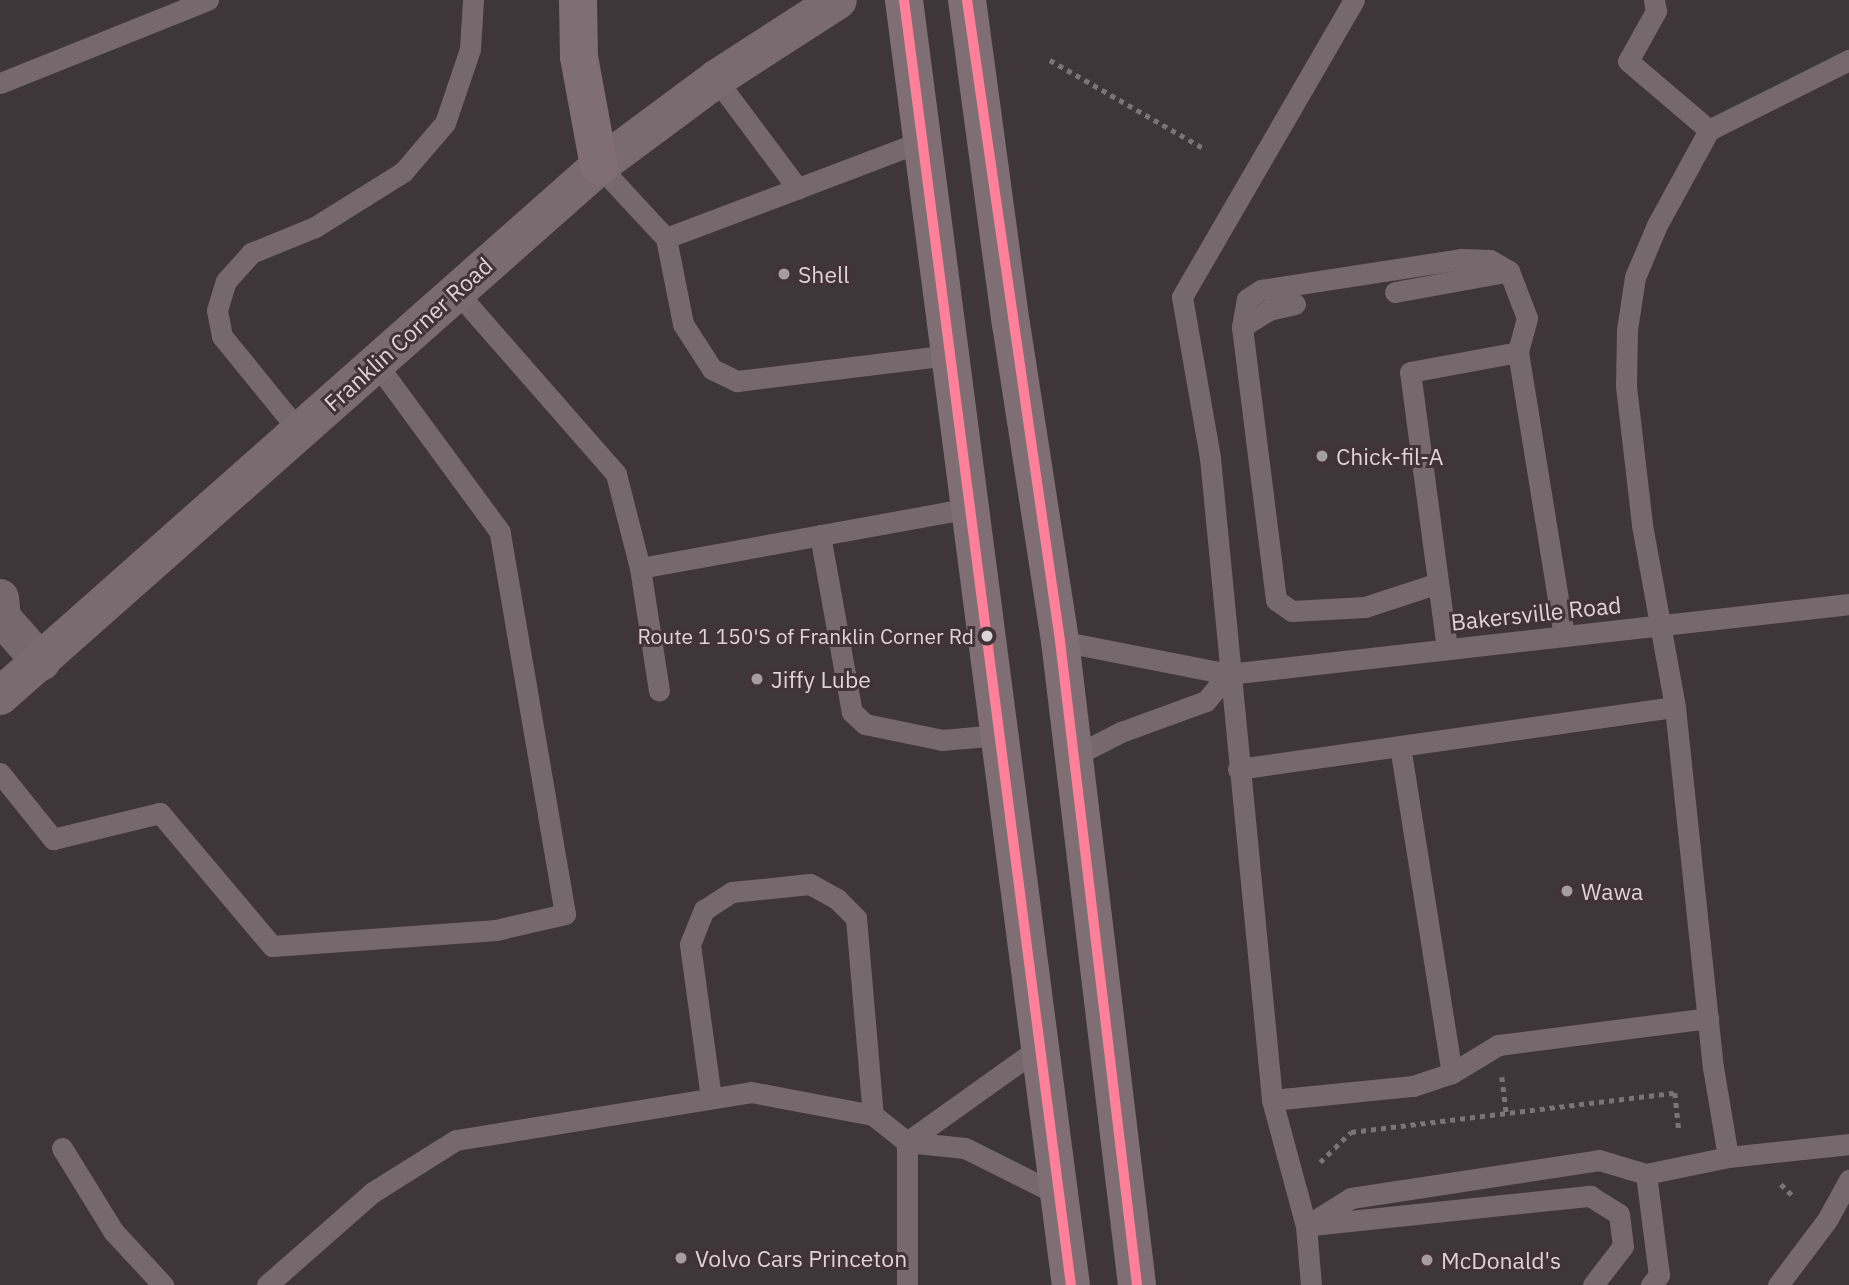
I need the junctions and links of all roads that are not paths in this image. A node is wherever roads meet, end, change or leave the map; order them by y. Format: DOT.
graph roads {
  1 [pos="208,0"];
  2 [pos="473,0"];
  3 [pos="578,0"];
  4 [pos="838,0"];
  5 [pos="904,0"];
  6 [pos="967,0"];
  7 [pos="1353,0"];
  8 [pos="1654,0"];
  9 [pos="1849,60"];
  10 [pos="716,79"];
  11 [pos="0,83"];
  12 [pos="1709,130"];
  13 [pos="923,141"];
  14 [pos="599,166"];
  15 [pos="798,189"];
  16 [pos="666,238"];
  17 [pos="1509,271"];
  18 [pos="456,291"];
  19 [pos="1395,292"];
  20 [pos="1295,304"];
  21 [pos="1242,327"];
  22 [pos="1518,352"];
  23 [pos="950,355"];
  24 [pos="376,363"];
  25 [pos="300,432"];
  26 [pos="971,508"];
  27 [pos="820,535"];
  28 [pos="640,568"];
  29 [pos="1438,583"];
  30 [pos="1849,604"];
  31 [pos="1,612"];
  32 [pos="1658,626"];
  33 [pos="1564,636"];
  34 [pos="1060,641"];
  35 [pos="1447,649"];
  36 [pos="41,662"];
  37 [pos="1228,674"];
  38 [pos="659,691"];
  39 [pos="0,696"];
  40 [pos="1675,707"];
  41 [pos="999,734"];
  42 [pos="1400,746"];
  43 [pos="1074,756"];
  44 [pos="1238,769"];
  45 [pos="0,773"];
  46 [pos="1708,1018"];
  47 [pos="1040,1047"];
  48 [pos="1452,1073"];
  49 [pos="711,1098"];
  50 [pos="1272,1100"];
  51 [pos="873,1115"];
  52 [pos="907,1142"];
  53 [pos="1849,1144"];
  54 [pos="62,1148"];
  55 [pos="1728,1157"];
  56 [pos="1646,1174"];
  57 [pos="1849,1180"];
  58 [pos="1059,1195"];
  59 [pos="1306,1226"];
  60 [pos="163,1285"];
  61 [pos="267,1285"];
  62 [pos="907,1285"];
  63 [pos="1071,1285"];
  64 [pos="1137,1285"];
  65 [pos="1311,1285"];
  66 [pos="1593,1285"];
  67 [pos="1651,1285"];
  68 [pos="1778,1285"];
  1 -- 11 [label="lane"];
  2 -- 25 [label="lane"];
  3 -- 14 [label="highway"];
  4 -- 10 [label="main road, Franklin Corner Road"];
  5 -- 13 [label="highway"];
  6 -- 34 [label="highway"];
  7 -- 37 [label="lane"];
  8 -- 12 [label="lane"];
  9 -- 12 [label="lane"];
  10 -- 14 [label="main road, Franklin Corner Road"];
  10 -- 15 [label="lane"];
  12 -- 32 [label="lane"];
  13 -- 15 [label="lane"];
  13 -- 23 [label="highway"];
  14 -- 16 [label="lane"];
  14 -- 18 [label="main road, Franklin Corner Road"];
  15 -- 16 [label="lane"];
  16 -- 23 [label="lane"];
  17 -- 19 [label="lane"];
  17 -- 21 [label="lane"];
  17 -- 22 [label="lane"];
  18 -- 24 [label="main road, Franklin Corner Road"];
  18 -- 28 [label="lane"];
  20 -- 21 [label="lane"];
  21 -- 29 [label="lane"];
  22 -- 29 [label="lane"];
  22 -- 33 [label="lane"];
  23 -- 26 [label="highway"];
  24 -- 25 [label="main road, Franklin Corner Road"];
  24 -- 45 [label="lane"];
  25 -- 36 [label="main road, Franklin Corner Road"];
  26 -- 27 [label="lane"];
  26 -- 41 [label="highway"];
  27 -- 28 [label="lane"];
  27 -- 41 [label="lane"];
  28 -- 38 [label="lane"];
  29 -- 35 [label="lane"];
  30 -- 32 [label="lane, Bakersville Road"];
  31 -- 36 [label="street"];
  32 -- 33 [label="lane, Bakersville Road"];
  32 -- 40 [label="lane"];
  33 -- 35 [label="lane, Bakersville Road"];
  34 -- 37 [label="lane, Bakersville Road"];
  34 -- 43 [label="highway"];
  35 -- 37 [label="lane, Bakersville Road"];
  36 -- 39 [label="main road, Franklin Corner Road"];
  37 -- 43 [label="lane"];
  37 -- 44 [label="lane"];
  40 -- 42 [label="lane"];
  40 -- 46 [label="lane"];
  41 -- 47 [label="highway"];
  42 -- 44 [label="lane"];
  42 -- 48 [label="lane"];
  43 -- 64 [label="highway"];
  44 -- 50 [label="lane"];
  46 -- 48 [label="lane"];
  46 -- 55 [label="lane"];
  47 -- 52 [label="lane"];
  47 -- 58 [label="highway"];
  48 -- 50 [label="lane"];
  49 -- 51 [label="lane"];
  49 -- 51 [label="lane"];
  49 -- 61 [label="lane"];
  50 -- 59 [label="lane"];
  51 -- 52 [label="lane"];
  52 -- 58 [label="lane"];
  52 -- 62 [label="lane"];
  53 -- 55 [label="lane"];
  54 -- 60 [label="lane"];
  55 -- 56 [label="lane"];
  56 -- 59 [label="lane"];
  56 -- 67 [label="lane"];
  57 -- 68 [label="lane"];
  58 -- 63 [label="highway"];
  59 -- 65 [label="lane"];
  59 -- 66 [label="lane"];
}
